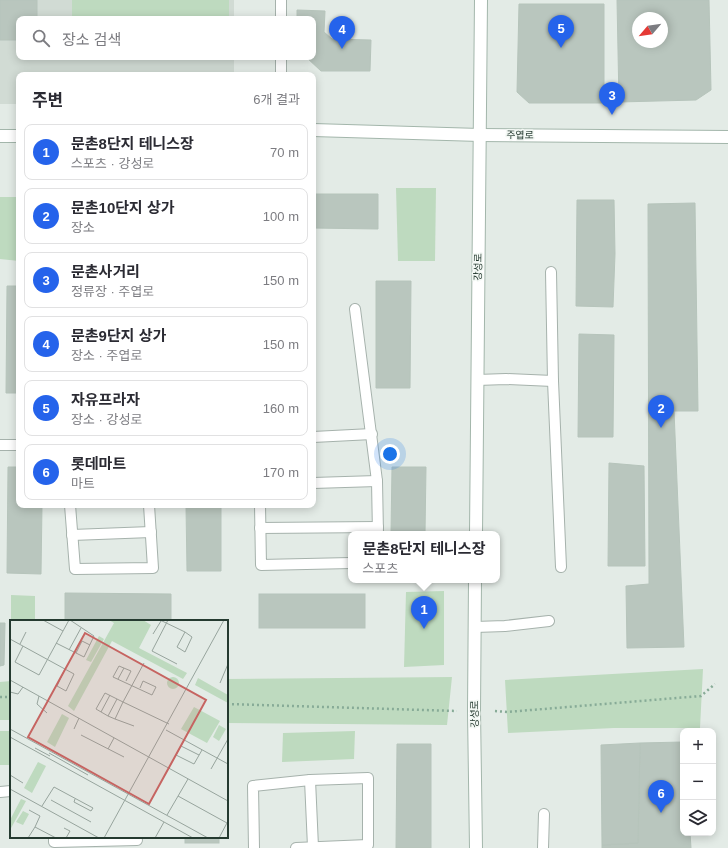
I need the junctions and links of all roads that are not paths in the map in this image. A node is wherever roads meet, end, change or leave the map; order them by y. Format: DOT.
graph roads {
  1 [pos="281,0"];
  2 [pos="481,0"];
  3 [pos="281,16"];
  4 [pos="281,60"];
  5 [pos="281,72"];
  6 [pos="316,130"];
  7 [pos="480,135"];
  8 [pos="0,136"];
  9 [pos="16,136"];
  10 [pos="728,137"];
  11 [pos="551,272"];
  12 [pos="355,309"];
  13 [pos="477,380"];
  14 [pos="553,381"];
  15 [pos="372,434"];
  16 [pos="316,437"];
  17 [pos="0,445"];
  18 [pos="16,445"];
  19 [pos="377,481"];
  20 [pos="316,483"];
  21 [pos="70,508"];
  22 [pos="149,508"];
  23 [pos="260,508"];
  24 [pos="260,528"];
  25 [pos="378,531"];
  26 [pos="476,531"];
  27 [pos="151,532"];
  28 [pos="72,535"];
  29 [pos="348,564"];
  30 [pos="561,567"];
  31 [pos="475,583"];
  32 [pos="549,621"];
  33 [pos="475,626"];
  34 [pos="310,780"];
  35 [pos="544,814"];
  36 [pos="54,838"];
  37 [pos="137,842"];
  38 [pos="313,847"];
  39 [pos="254,848"];
  40 [pos="296,848"];
  41 [pos="476,848"];
  42 [pos="543,848"];
  1 -- 3 [label="lane"];
  2 -- 7 [label="street, 강성로"];
  4 -- 5 [label="lane"];
  6 -- 7 [label="street, 주엽로"];
  7 -- 10 [label="street, 주엽로"];
  7 -- 13 [label="street, 강성로"];
  8 -- 9 [label="street"];
  11 -- 14 [label="lane"];
  12 -- 15 [label="lane"];
  13 -- 14 [label="lane"];
  13 -- 26 [label="street, 강성로"];
  14 -- 30 [label="lane"];
  15 -- 16 [label="lane"];
  15 -- 19 [label="lane"];
  17 -- 18 [label="lane"];
  19 -- 20 [label="lane"];
  19 -- 25 [label="lane"];
  21 -- 28 [label="lane"];
  22 -- 27 [label="lane"];
  23 -- 24 [label="lane"];
  24 -- 25 [label="lane"];
  24 -- 29 [label="lane"];
  27 -- 28 [label="lane"];
  27 -- 28 [label="lane"];
  31 -- 33 [label="street, 강성로"];
  32 -- 33 [label="lane"];
  33 -- 41 [label="street, 강성로"];
  34 -- 38 [label="lane"];
  34 -- 38 [label="lane"];
  34 -- 39 [label="lane"];
  35 -- 42 [label="lane"];
  36 -- 37 [label="lane"];
  38 -- 40 [label="lane"];
}
